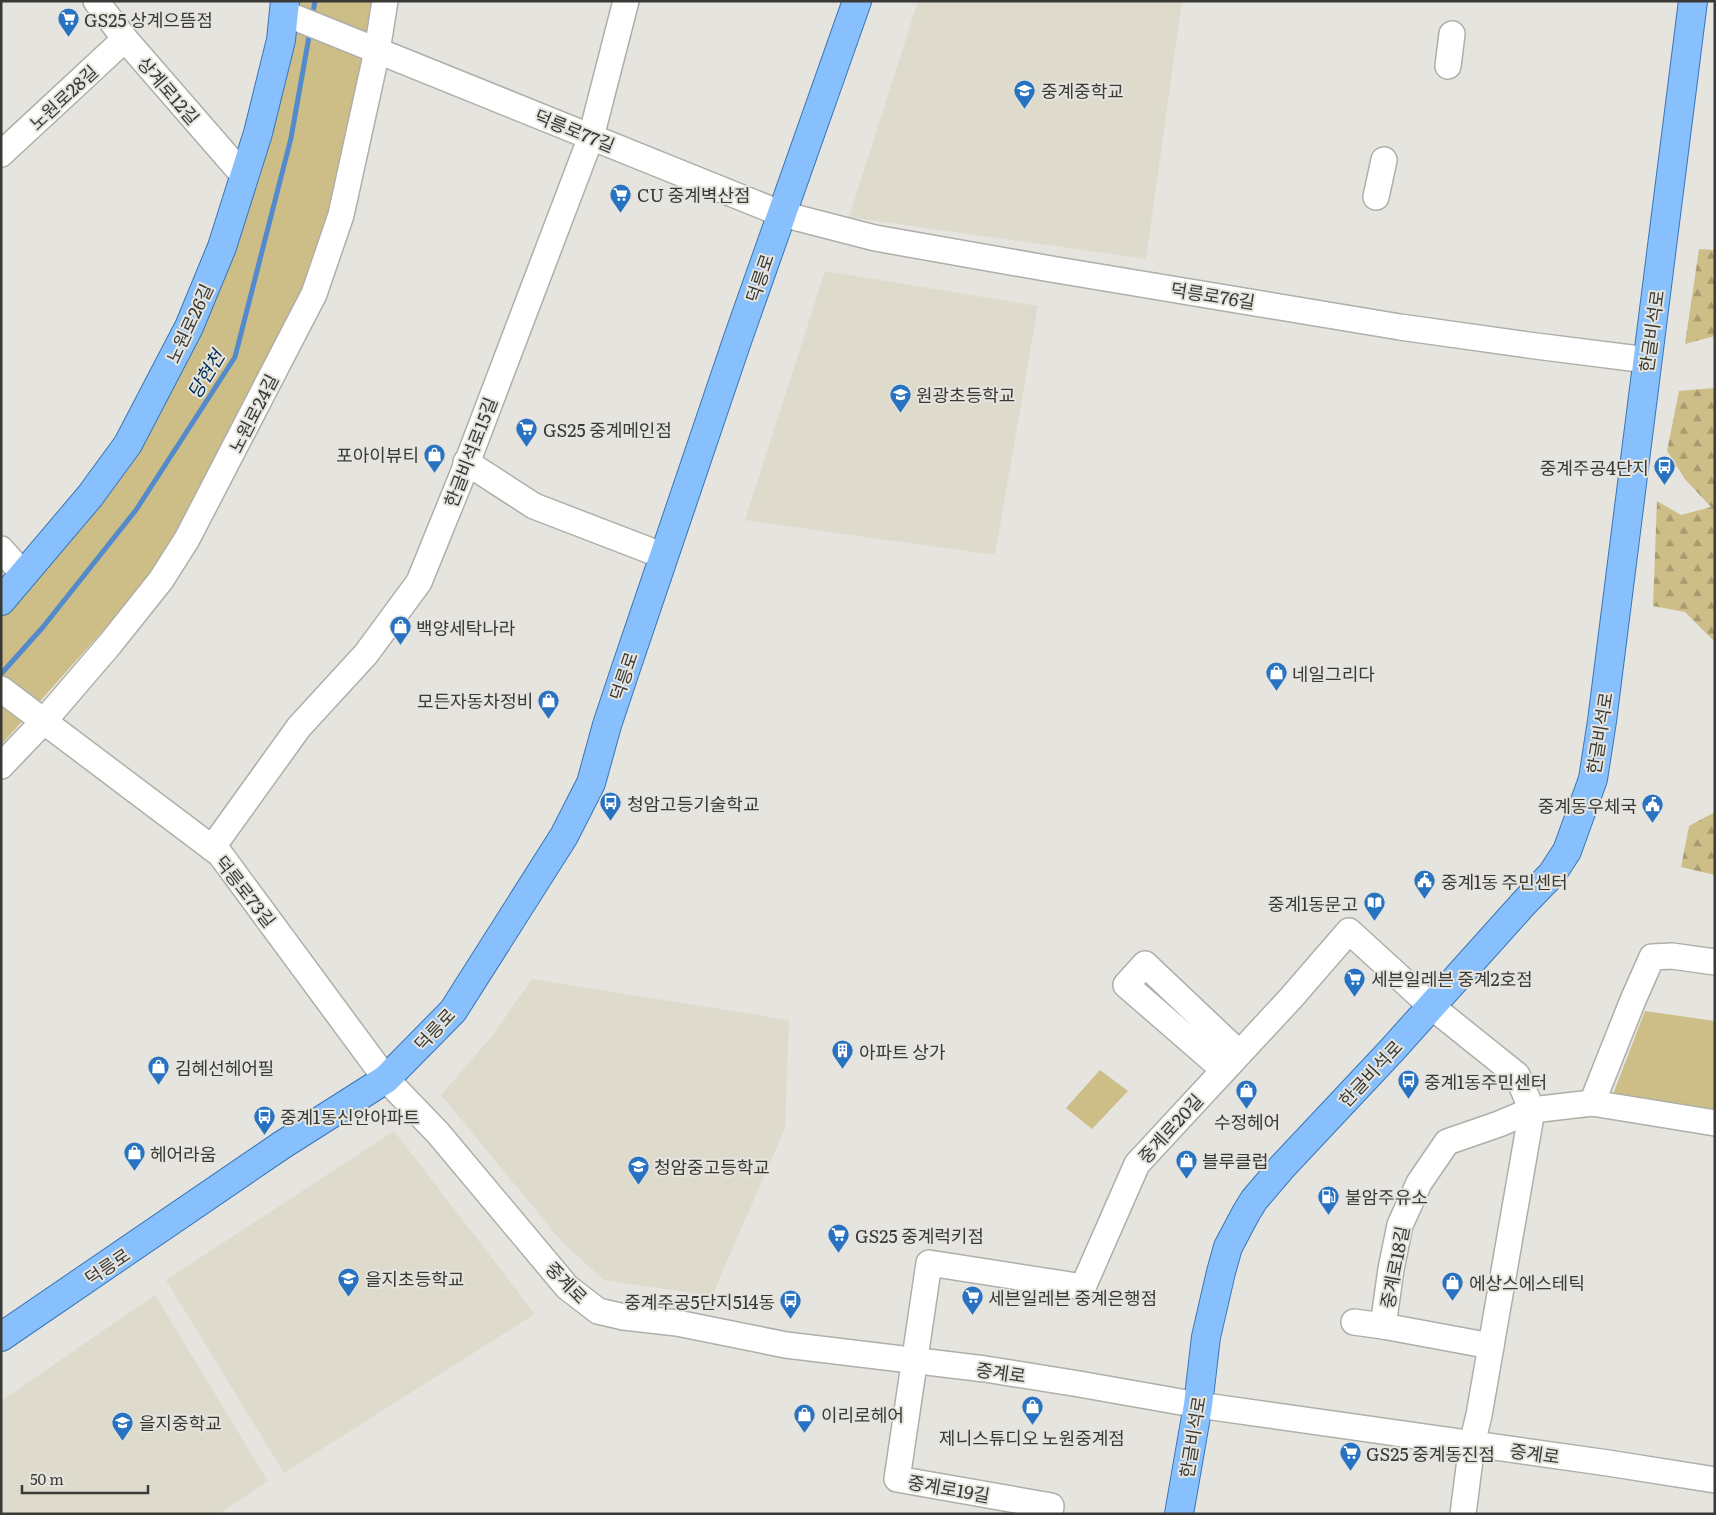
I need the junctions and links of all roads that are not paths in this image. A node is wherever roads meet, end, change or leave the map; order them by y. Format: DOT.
graph roads {
  1 [pos="96,1"];
  2 [pos="385,1"];
  3 [pos="626,1"];
  4 [pos="856,1"];
  5 [pos="1693,1"];
  6 [pos="287,10"];
  7 [pos="1452,34"];
  8 [pos="125,39"];
  9 [pos="372,49"];
  10 [pos="1448,66"];
  11 [pos="591,137"];
  12 [pos="1,154"];
  13 [pos="1384,160"];
  14 [pos="244,176"];
  15 [pos="1376,197"];
  16 [pos="782,214"];
  17 [pos="1647,360"];
  18 [pos="466,462"];
  19 [pos="1,549"];
  20 [pos="664,556"];
  21 [pos="24,575"];
  22 [pos="1,601"];
  23 [pos="1,689"];
  24 [pos="44,721"];
  25 [pos="1,766"];
  26 [pos="212,848"];
  27 [pos="1715,962"];
  28 [pos="1431,1006"];
  29 [pos="386,1079"];
  30 [pos="1592,1103"];
  31 [pos="1532,1110"];
  32 [pos="1715,1123"];
  33 [pos="1354,1322"];
  34 [pos="1383,1326"];
  35 [pos="1,1337"];
  36 [pos="1491,1346"];
  37 [pos="914,1361"];
  38 [pos="1198,1405"];
  39 [pos="1472,1444"];
  40 [pos="1715,1480"];
  41 [pos="1050,1514"];
  42 [pos="1179,1514"];
  43 [pos="1462,1514"];
  1 -- 8 [label="street, 상계로12길"];
  2 -- 9 [label="street, 노원로24길"];
  3 -- 11 [label="street, 한글비석로15길"];
  4 -- 16 [label="main road, 덕릉로"];
  5 -- 17 [label="main road, 한글비석로"];
  6 -- 9 [label="street, 덕릉로77길"];
  6 -- 14 [label="main road, 노원로26길"];
  7 -- 10 [label="street"];
  8 -- 12 [label="street, 노원로28길"];
  8 -- 14 [label="street, 상계로12길"];
  9 -- 11 [label="street, 덕릉로77길"];
  9 -- 24 [label="street, 노원로24길"];
  11 -- 16 [label="street, 덕릉로77길"];
  11 -- 18 [label="street, 한글비석로15길"];
  13 -- 15 [label="street"];
  14 -- 21 [label="main road, 노원로26길"];
  16 -- 17 [label="street, 덕릉로76길"];
  16 -- 20 [label="main road, 덕릉로"];
  17 -- 28 [label="main road, 한글비석로"];
  18 -- 20 [label="street"];
  18 -- 26 [label="street, 한글비석로15길"];
  19 -- 21 [label="street"];
  20 -- 29 [label="main road, 덕릉로"];
  21 -- 22 [label="main road, 노원로26길"];
  23 -- 24 [label="street, 덕릉로73길"];
  24 -- 25 [label="street, 노원로24길"];
  24 -- 26 [label="street, 덕릉로73길"];
  26 -- 29 [label="street, 덕릉로73길"];
  27 -- 30 [label="street"];
  28 -- 31 [label="street"];
  28 -- 37 [label="street, 중계로20길"];
  28 -- 38 [label="main road, 한글비석로"];
  29 -- 35 [label="main road, 덕릉로"];
  29 -- 37 [label="street, 중계로"];
  30 -- 31 [label="street, 중계로18길"];
  30 -- 32 [label="street, 중계로18길"];
  31 -- 34 [label="street, 중계로18길"];
  31 -- 36 [label="street"];
  33 -- 34 [label="street"];
  34 -- 36 [label="street, 중계로18길"];
  36 -- 39 [label="street"];
  37 -- 38 [label="street, 중계로"];
  37 -- 41 [label="street, 중계로19길"];
  38 -- 39 [label="street, 중계로"];
  38 -- 42 [label="main road, 한글비석로"];
  39 -- 40 [label="street, 중계로"];
  39 -- 43 [label="street"];
}
